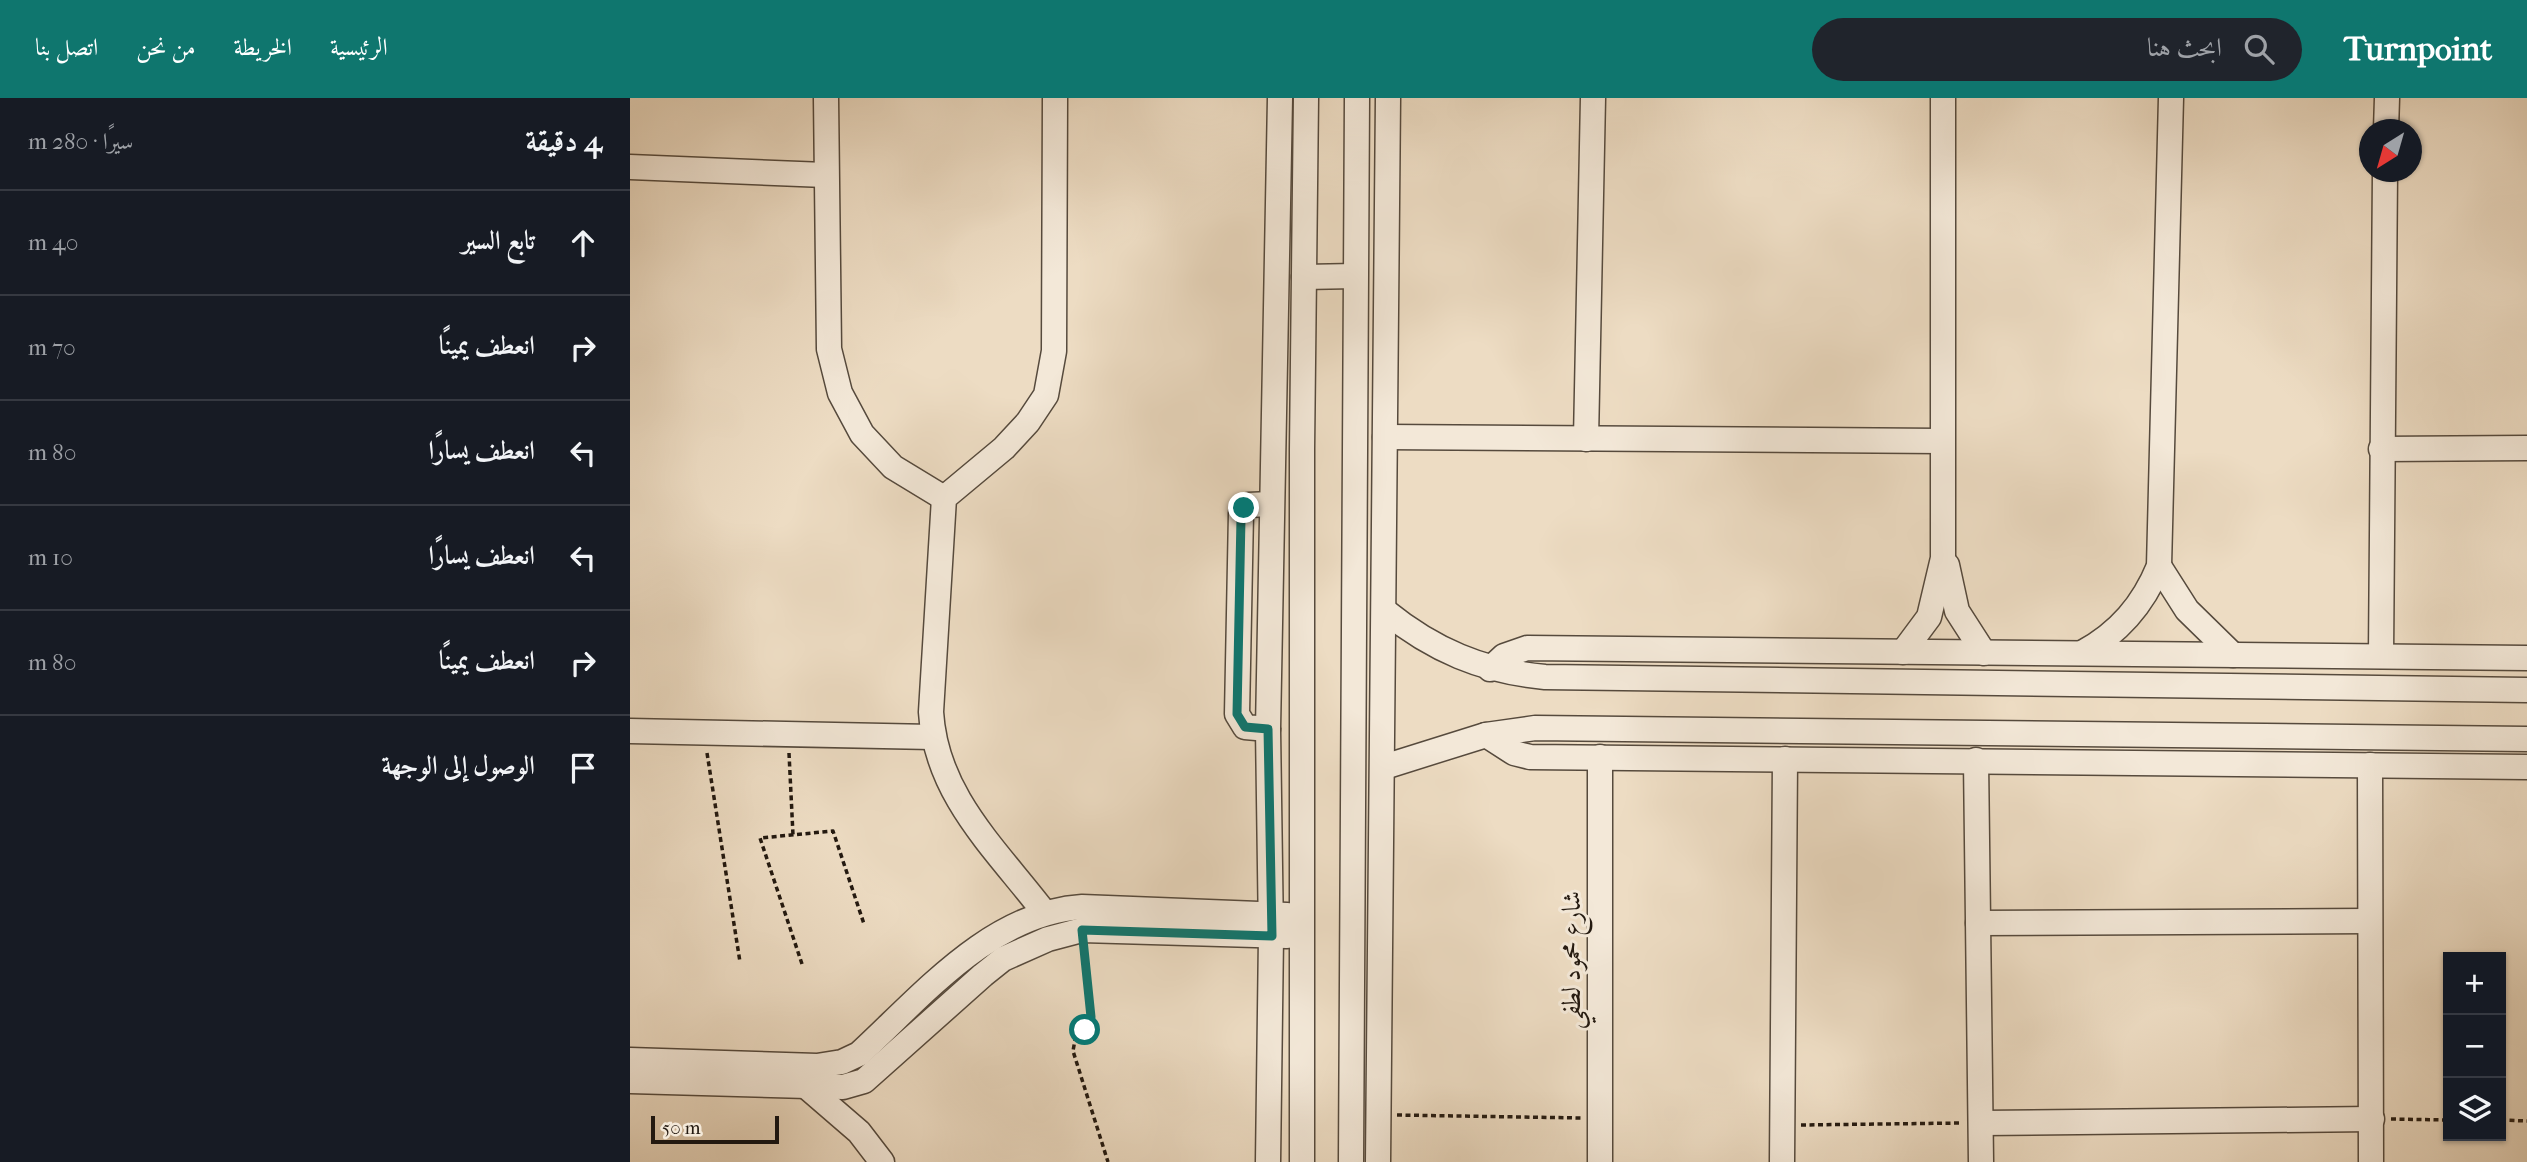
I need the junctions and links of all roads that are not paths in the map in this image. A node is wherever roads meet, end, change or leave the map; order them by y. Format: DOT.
graph roads {
  1 [pos="826,98"];
  2 [pos="1055,98"];
  3 [pos="1280,98"];
  4 [pos="1306,98"];
  5 [pos="1357,98"];
  6 [pos="1388,98"];
  7 [pos="1593,98"];
  8 [pos="1942,98"];
  9 [pos="2171,98"];
  10 [pos="2387,98"];
  11 [pos="2386,119"];
  12 [pos="630,167"];
  13 [pos="825,175"];
  14 [pos="2385,182"];
  15 [pos="1355,276"];
  16 [pos="1304,277"];
  17 [pos="1385,437"];
  18 [pos="1586,439"];
  19 [pos="1941,441"];
  20 [pos="2527,448"];
  21 [pos="2381,449"];
  22 [pos="944,498"];
  23 [pos="1943,558"];
  24 [pos="2159,566"];
  25 [pos="1385,611"];
  26 [pos="1903,652"];
  27 [pos="1984,653"];
  28 [pos="2081,653"];
  29 [pos="2233,655"];
  30 [pos="2381,656"];
  31 [pos="2527,658"];
  32 [pos="1490,669"];
  33 [pos="2527,690"];
  34 [pos="630,732"];
  35 [pos="1486,735"];
  36 [pos="932,737"];
  37 [pos="2527,739"];
  38 [pos="1600,757"];
  39 [pos="1785,759"];
  40 [pos="1976,760"];
  41 [pos="2370,765"];
  42 [pos="1384,767"];
  43 [pos="2527,767"];
  44 [pos="1044,912"];
  45 [pos="2368,921"];
  46 [pos="1978,923"];
  47 [pos="1271,925"];
  48 [pos="1302,926"];
  49 [pos="961,979"];
  50 [pos="919,1016"];
  51 [pos="630,1060"];
  52 [pos="630,1081"];
  53 [pos="864,1081"];
  54 [pos="808,1088"];
  55 [pos="2372,1119"];
  56 [pos="1982,1123"];
  57 [pos="859,1132"];
  58 [pos="882,1162"];
  59 [pos="1269,1162"];
  60 [pos="1302,1162"];
  61 [pos="1351,1162"];
  62 [pos="1378,1162"];
  63 [pos="1600,1162"];
  64 [pos="1782,1162"];
  65 [pos="1981,1162"];
  66 [pos="2371,1162"];
  1 -- 13 [label="street"];
  2 -- 22 [label="street"];
  3 -- 47 [label="street"];
  4 -- 16 [label="street"];
  5 -- 15 [label="street"];
  6 -- 17 [label="street"];
  7 -- 18 [label="street"];
  8 -- 19 [label="street"];
  9 -- 24 [label="street"];
  10 -- 11 [label="street"];
  12 -- 13 [label="street"];
  13 -- 22 [label="street"];
  14 -- 21 [label="street"];
  15 -- 16 [label="street"];
  15 -- 61 [label="street"];
  16 -- 48 [label="street"];
  17 -- 18 [label="street"];
  17 -- 25 [label="street"];
  18 -- 19 [label="street"];
  19 -- 23 [label="street"];
  20 -- 21 [label="street"];
  21 -- 30 [label="street"];
  22 -- 36 [label="street"];
  23 -- 26 [label="street"];
  23 -- 27 [label="street"];
  24 -- 28 [label="street"];
  24 -- 29 [label="street"];
  25 -- 32 [label="street"];
  25 -- 42 [label="street"];
  26 -- 27 [label="street"];
  26 -- 32 [label="street"];
  27 -- 28 [label="street"];
  28 -- 29 [label="street"];
  29 -- 30 [label="street"];
  30 -- 31 [label="street"];
  32 -- 33 [label="street"];
  34 -- 36 [label="street"];
  35 -- 37 [label="street"];
  35 -- 38 [label="street"];
  35 -- 42 [label="street"];
  36 -- 44 [label="street"];
  38 -- 39 [label="street"];
  38 -- 63 [label="street, شارع محمود لطفي"];
  39 -- 40 [label="street"];
  39 -- 64 [label="street"];
  40 -- 41 [label="street"];
  40 -- 46 [label="street"];
  41 -- 43 [label="street"];
  41 -- 45 [label="street"];
  42 -- 62 [label="street"];
  44 -- 47 [label="street"];
  44 -- 49 [label="street"];
  45 -- 46 [label="street"];
  45 -- 55 [label="street"];
  46 -- 56 [label="street"];
  47 -- 48 [label="street"];
  47 -- 49 [label="street"];
  47 -- 59 [label="street"];
  48 -- 60 [label="street"];
  49 -- 50 [label="street"];
  50 -- 51 [label="street"];
  50 -- 53 [label="street"];
  52 -- 54 [label="street"];
  53 -- 54 [label="street"];
  53 -- 57 [label="street"];
  54 -- 57 [label="street"];
  55 -- 56 [label="street"];
  55 -- 66 [label="street"];
  56 -- 65 [label="street"];
  57 -- 58 [label="street"];
}
